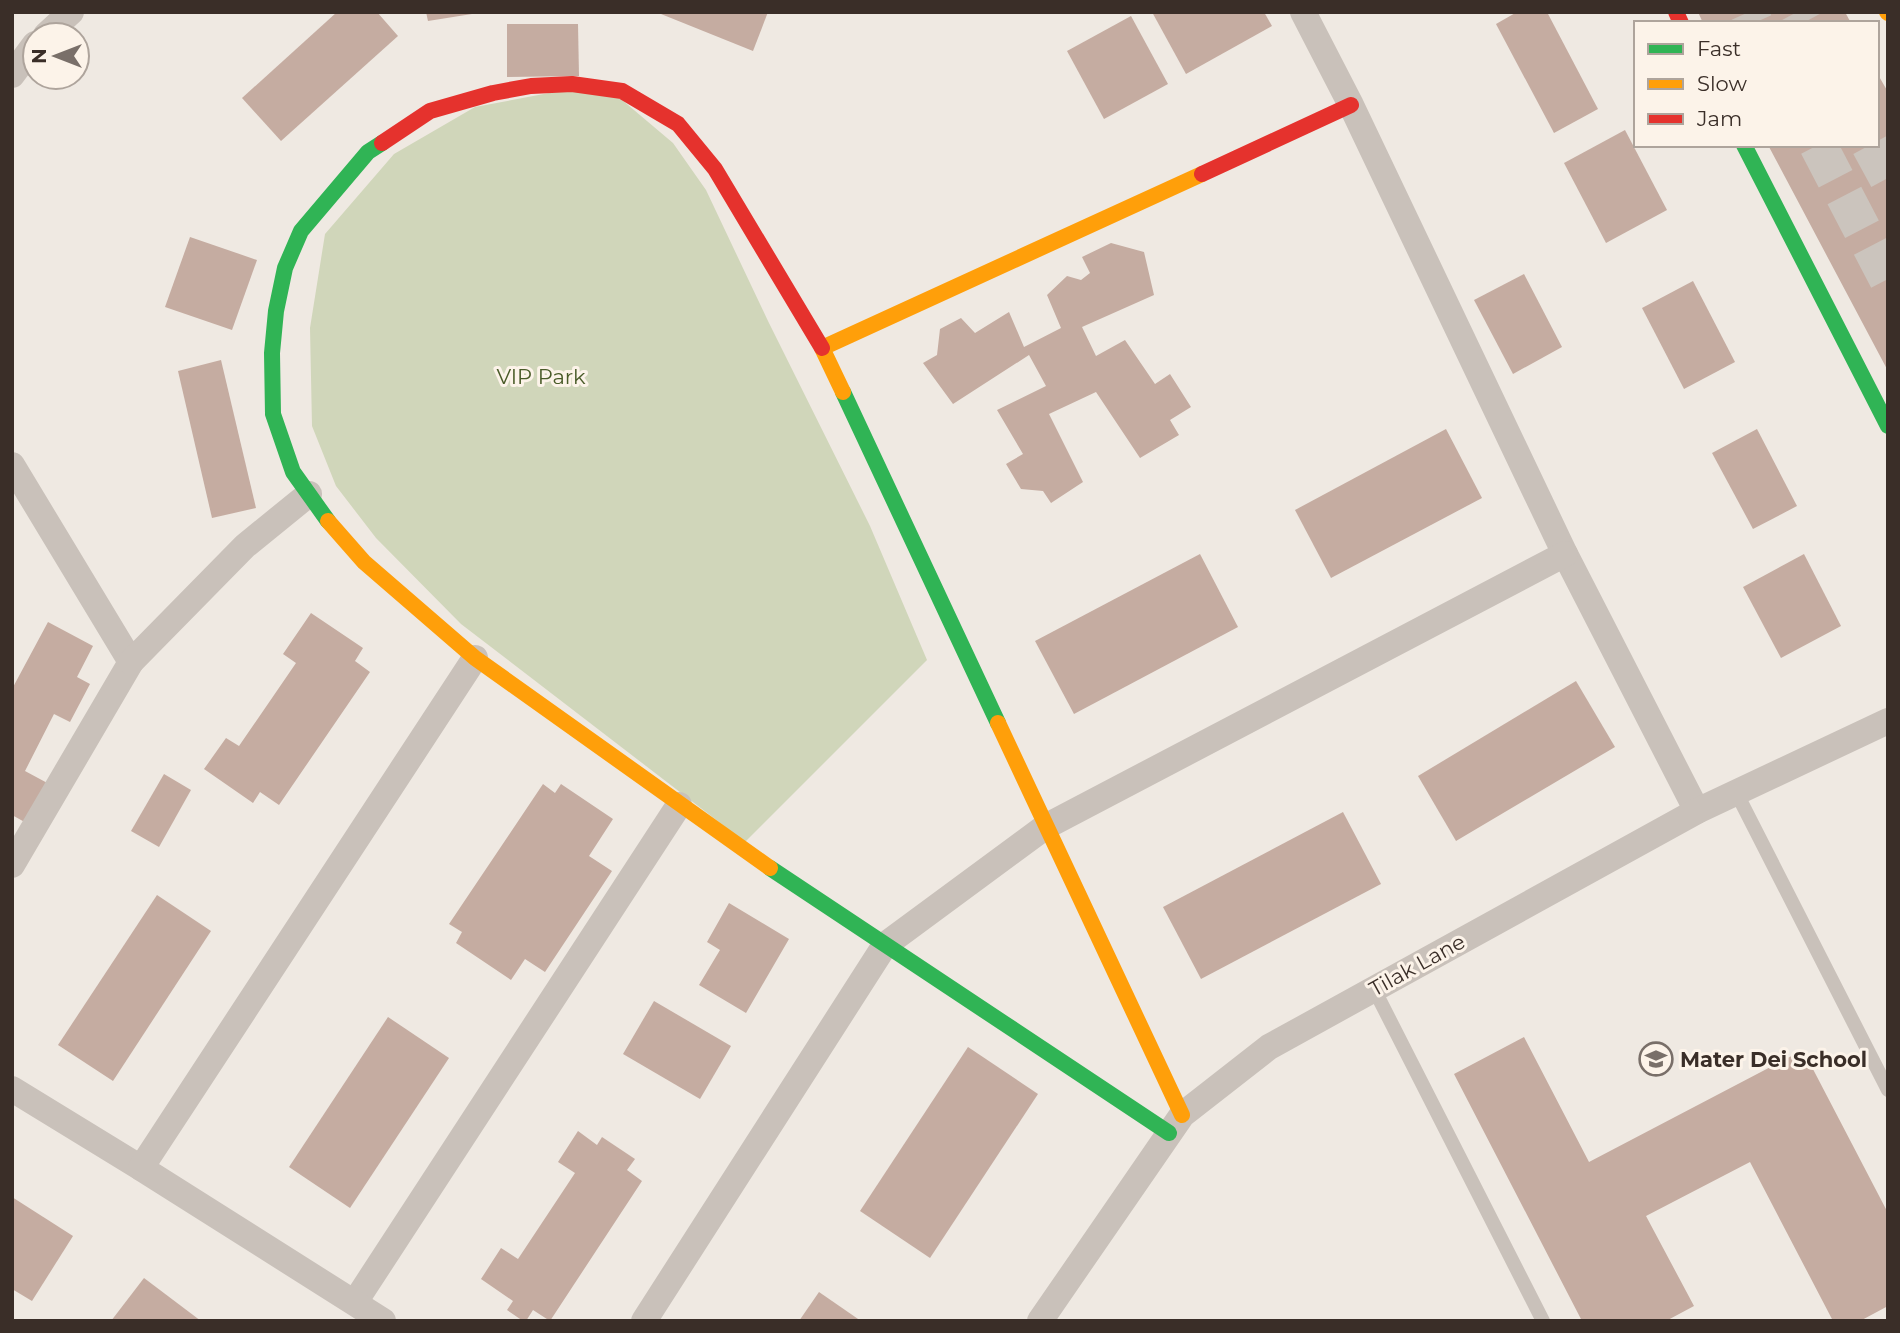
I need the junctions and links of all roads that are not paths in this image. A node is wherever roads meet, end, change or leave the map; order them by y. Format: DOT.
graph roads {
  1 [pos="1303,12"];
  2 [pos="1351,105"];
  3 [pos="1745,147"];
  4 [pos="822,348"];
  5 [pos="1888,426"];
  6 [pos="12,465"];
  7 [pos="309,494"];
  8 [pos="1565,554"];
  9 [pos="475,658"];
  10 [pos="131,662"];
  11 [pos="1888,721"];
  12 [pos="1736,792"];
  13 [pos="679,805"];
  14 [pos="1697,811"];
  15 [pos="1045,827"];
  16 [pos="12,866"];
  17 [pos="885,945"];
  18 [pos="1374,989"];
  19 [pos="12,1089"];
  20 [pos="1888,1090"];
  21 [pos="1176,1124"];
  22 [pos="141,1168"];
  23 [pos="355,1302"];
  24 [pos="383,1321"];
  25 [pos="643,1321"];
  26 [pos="1040,1321"];
  27 [pos="1543,1321"];
  1 -- 2 [label="street"];
  2 -- 4 [label="street"];
  2 -- 8 [label="street"];
  3 -- 5 [label="street"];
  4 -- 7 [label="street"];
  4 -- 15 [label="street"];
  6 -- 10 [label="street"];
  7 -- 9 [label="street"];
  7 -- 10 [label="street"];
  8 -- 14 [label="street"];
  8 -- 15 [label="street"];
  9 -- 13 [label="street"];
  9 -- 22 [label="street"];
  10 -- 16 [label="street"];
  11 -- 12 [label="street, Tilak Lane"];
  12 -- 14 [label="street, Tilak Lane"];
  12 -- 20 [label="lane"];
  13 -- 17 [label="street"];
  13 -- 23 [label="street"];
  14 -- 18 [label="street, Tilak Lane"];
  15 -- 17 [label="street"];
  15 -- 21 [label="street"];
  17 -- 21 [label="street"];
  17 -- 25 [label="street"];
  18 -- 21 [label="street, Tilak Lane"];
  18 -- 27 [label="lane"];
  19 -- 22 [label="street"];
  21 -- 26 [label="street, Tilak Lane"];
  22 -- 23 [label="street"];
  23 -- 24 [label="street"];
}
